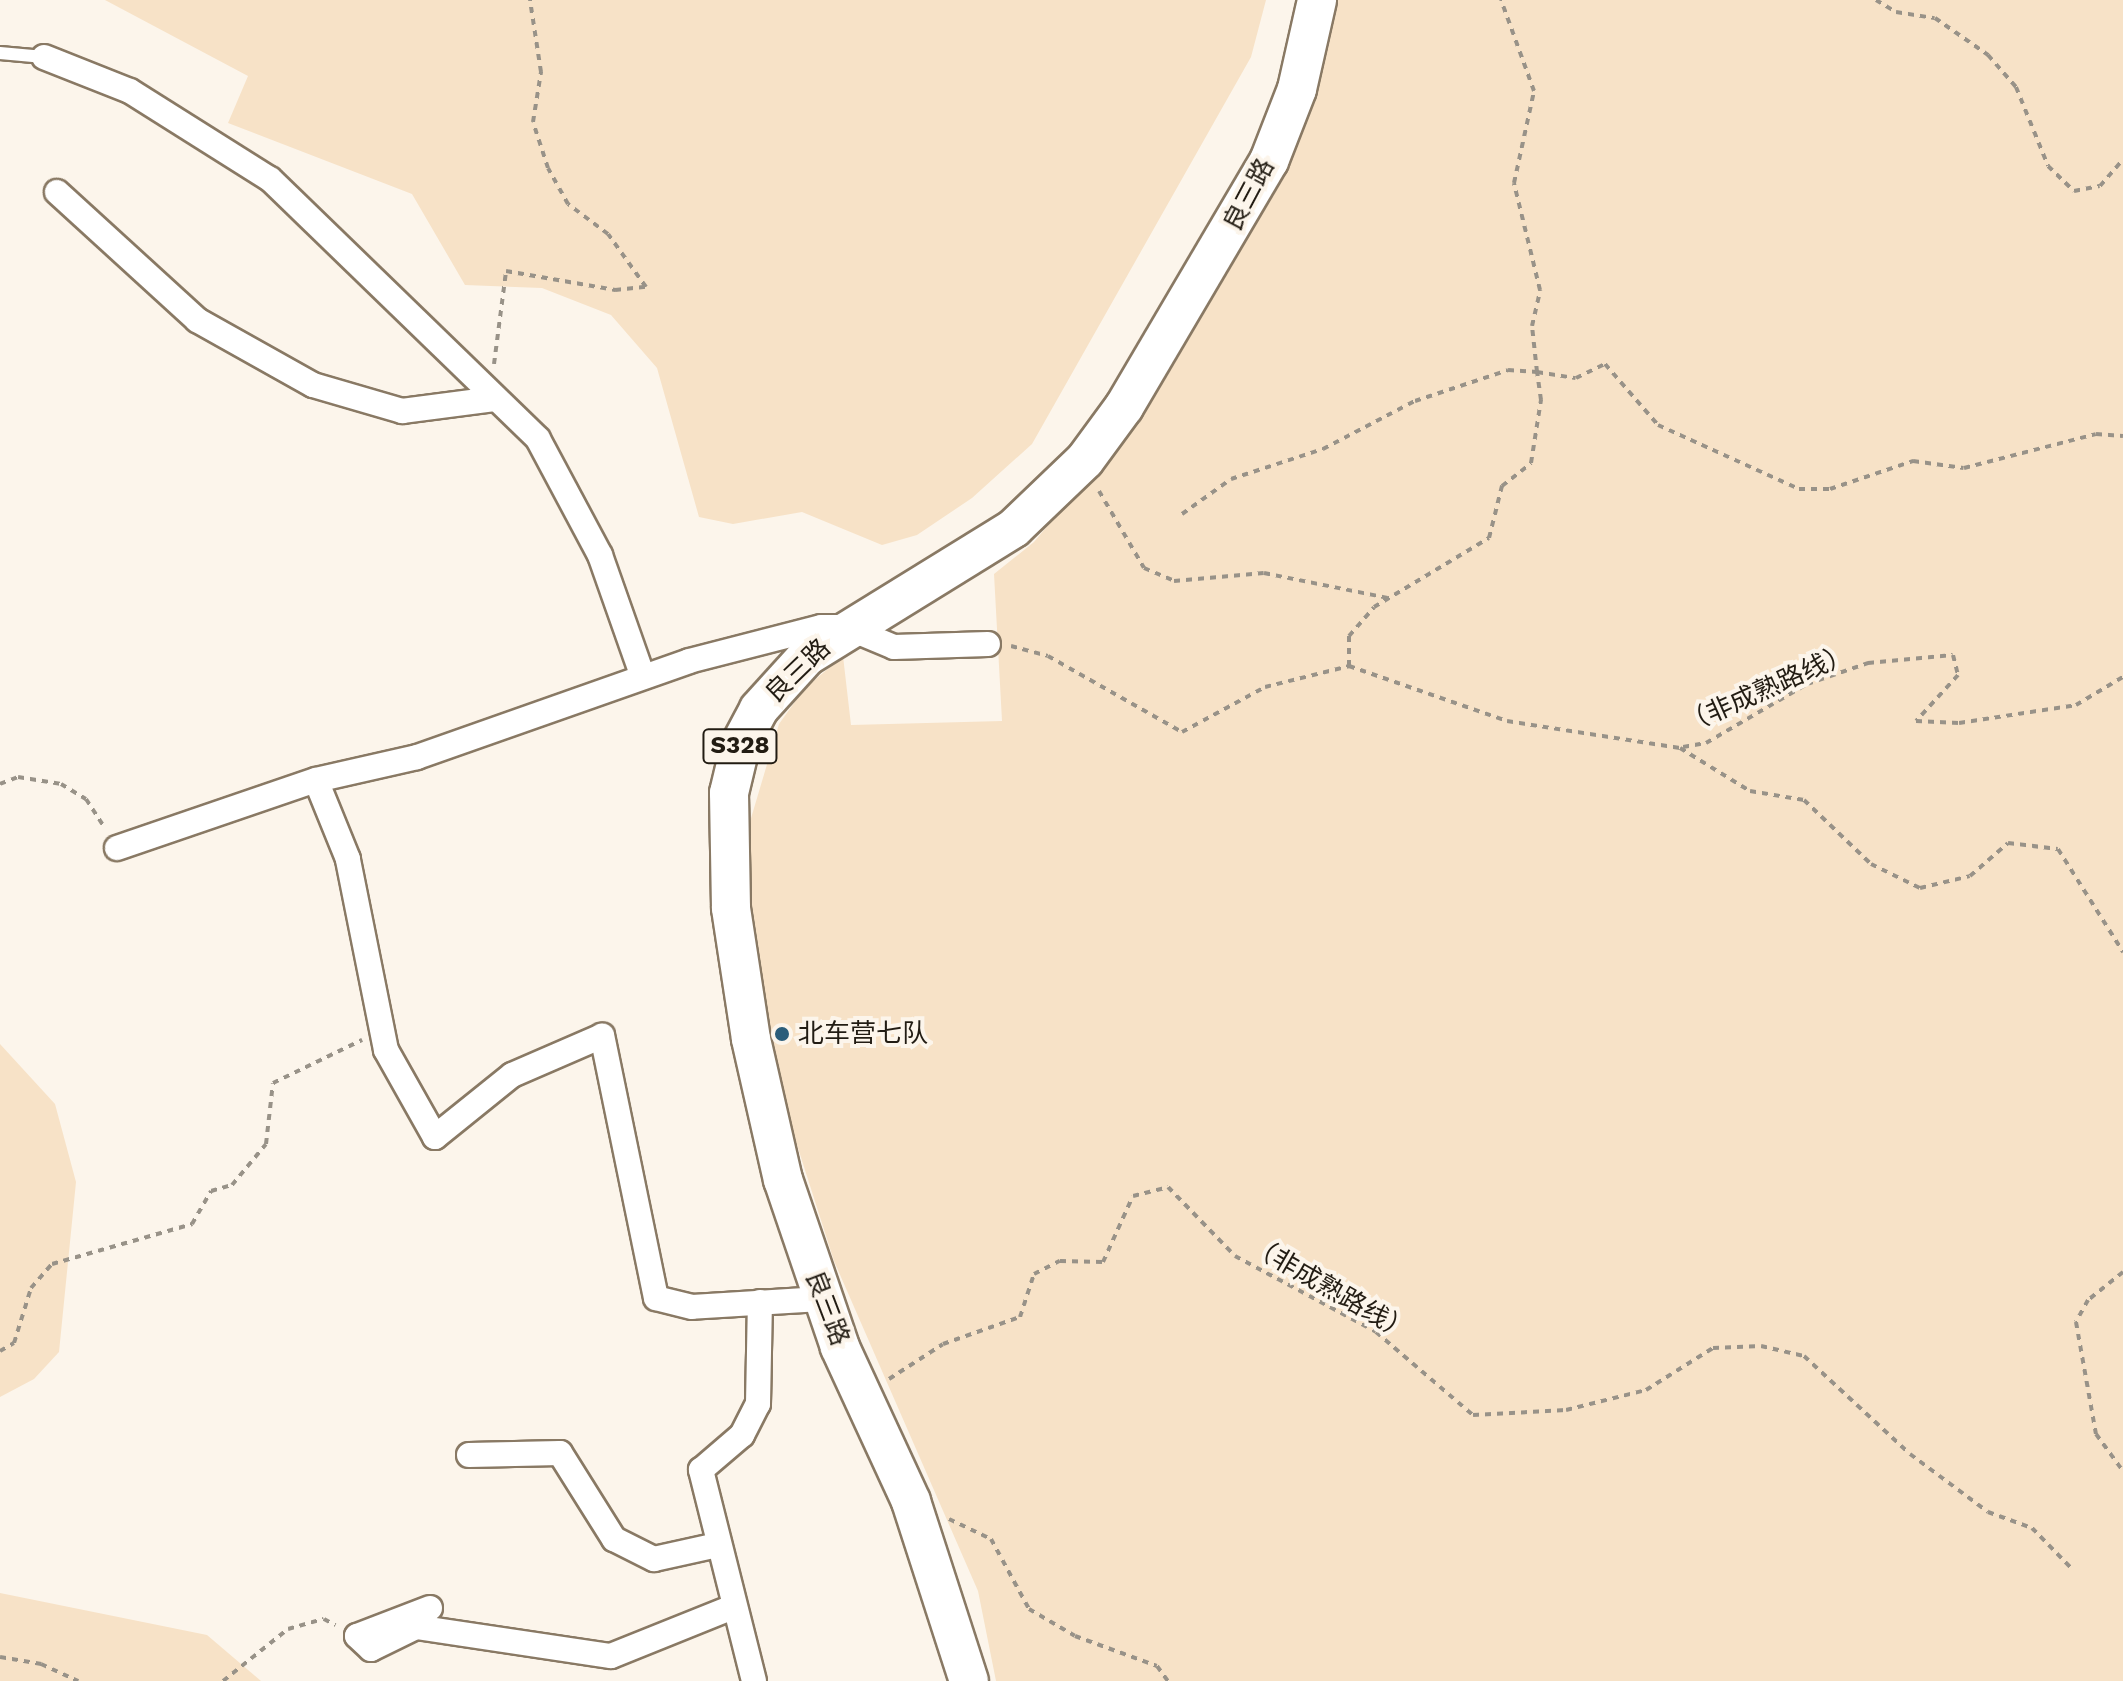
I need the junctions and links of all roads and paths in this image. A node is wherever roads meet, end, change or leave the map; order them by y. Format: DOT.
graph roads {
  1 [pos="530,0"];
  2 [pos="1317,0"];
  3 [pos="1501,0"];
  4 [pos="1876,0"];
  5 [pos="0,53"];
  6 [pos="44,57"];
  7 [pos="2123,160"];
  8 [pos="57,192"];
  9 [pos="1537,372"];
  10 [pos="494,399"];
  11 [pos="2123,436"];
  12 [pos="1085,460"];
  13 [pos="1182,514"];
  14 [pos="1390,599"];
  15 [pos="846,627"];
  16 [pos="988,644"];
  17 [pos="1349,666"];
  18 [pos="643,677"];
  19 [pos="2123,677"];
  20 [pos="1680,748"];
  21 [pos="316,780"];
  22 [pos="0,784"];
  23 [pos="117,848"];
  24 [pos="2123,952"];
  25 [pos="383,1033"];
  26 [pos="2123,1272"];
  27 [pos="821,1299"];
  28 [pos="760,1302"];
  29 [pos="0,1351"];
  30 [pos="863,1394"];
  31 [pos="469,1455"];
  32 [pos="2123,1471"];
  33 [pos="911,1501"];
  34 [pos="717,1545"];
  35 [pos="2073,1570"];
  36 [pos="733,1607"];
  37 [pos="430,1608"];
  38 [pos="357,1636"];
  39 [pos="0,1657"];
  40 [pos="78,1681"];
  41 [pos="223,1681"];
  42 [pos="754,1681"];
  43 [pos="969,1681"];
  44 [pos="1168,1681"];
  1 -- 10 [label="path"];
  2 -- 12 [label="main road, 良三路 / S328"];
  3 -- 9 [label="path"];
  4 -- 7 [label="path"];
  5 -- 6 [label="lane"];
  6 -- 10 [label="street"];
  8 -- 10 [label="street"];
  9 -- 11 [label="path"];
  9 -- 13 [label="path"];
  9 -- 14 [label="path"];
  10 -- 18 [label="street"];
  12 -- 14 [label="path"];
  12 -- 15 [label="main road, 良三路 / S328"];
  14 -- 17 [label="path"];
  15 -- 16 [label="street"];
  15 -- 18 [label="street"];
  15 -- 27 [label="main road, 良三路 / S328"];
  16 -- 17 [label="path"];
  17 -- 20 [label="path, （非成熟路线）"];
  18 -- 21 [label="street"];
  19 -- 20 [label="path, （非成熟路线）"];
  20 -- 24 [label="path, （非成熟路线）"];
  21 -- 23 [label="street"];
  21 -- 25 [label="street"];
  22 -- 23 [label="path"];
  25 -- 28 [label="street"];
  25 -- 29 [label="path"];
  26 -- 32 [label="path"];
  27 -- 28 [label="street"];
  27 -- 30 [label="main road, 良三路 / S328"];
  28 -- 34 [label="street"];
  30 -- 33 [label="main road, 良三路 / S328"];
  30 -- 35 [label="path, （非成熟路线）"];
  31 -- 34 [label="street"];
  33 -- 43 [label="main road, 良三路 / S328"];
  33 -- 44 [label="path"];
  34 -- 36 [label="street"];
  36 -- 38 [label="street"];
  36 -- 42 [label="street"];
  37 -- 38 [label="street"];
  38 -- 41 [label="path"];
  39 -- 40 [label="path"];
}
